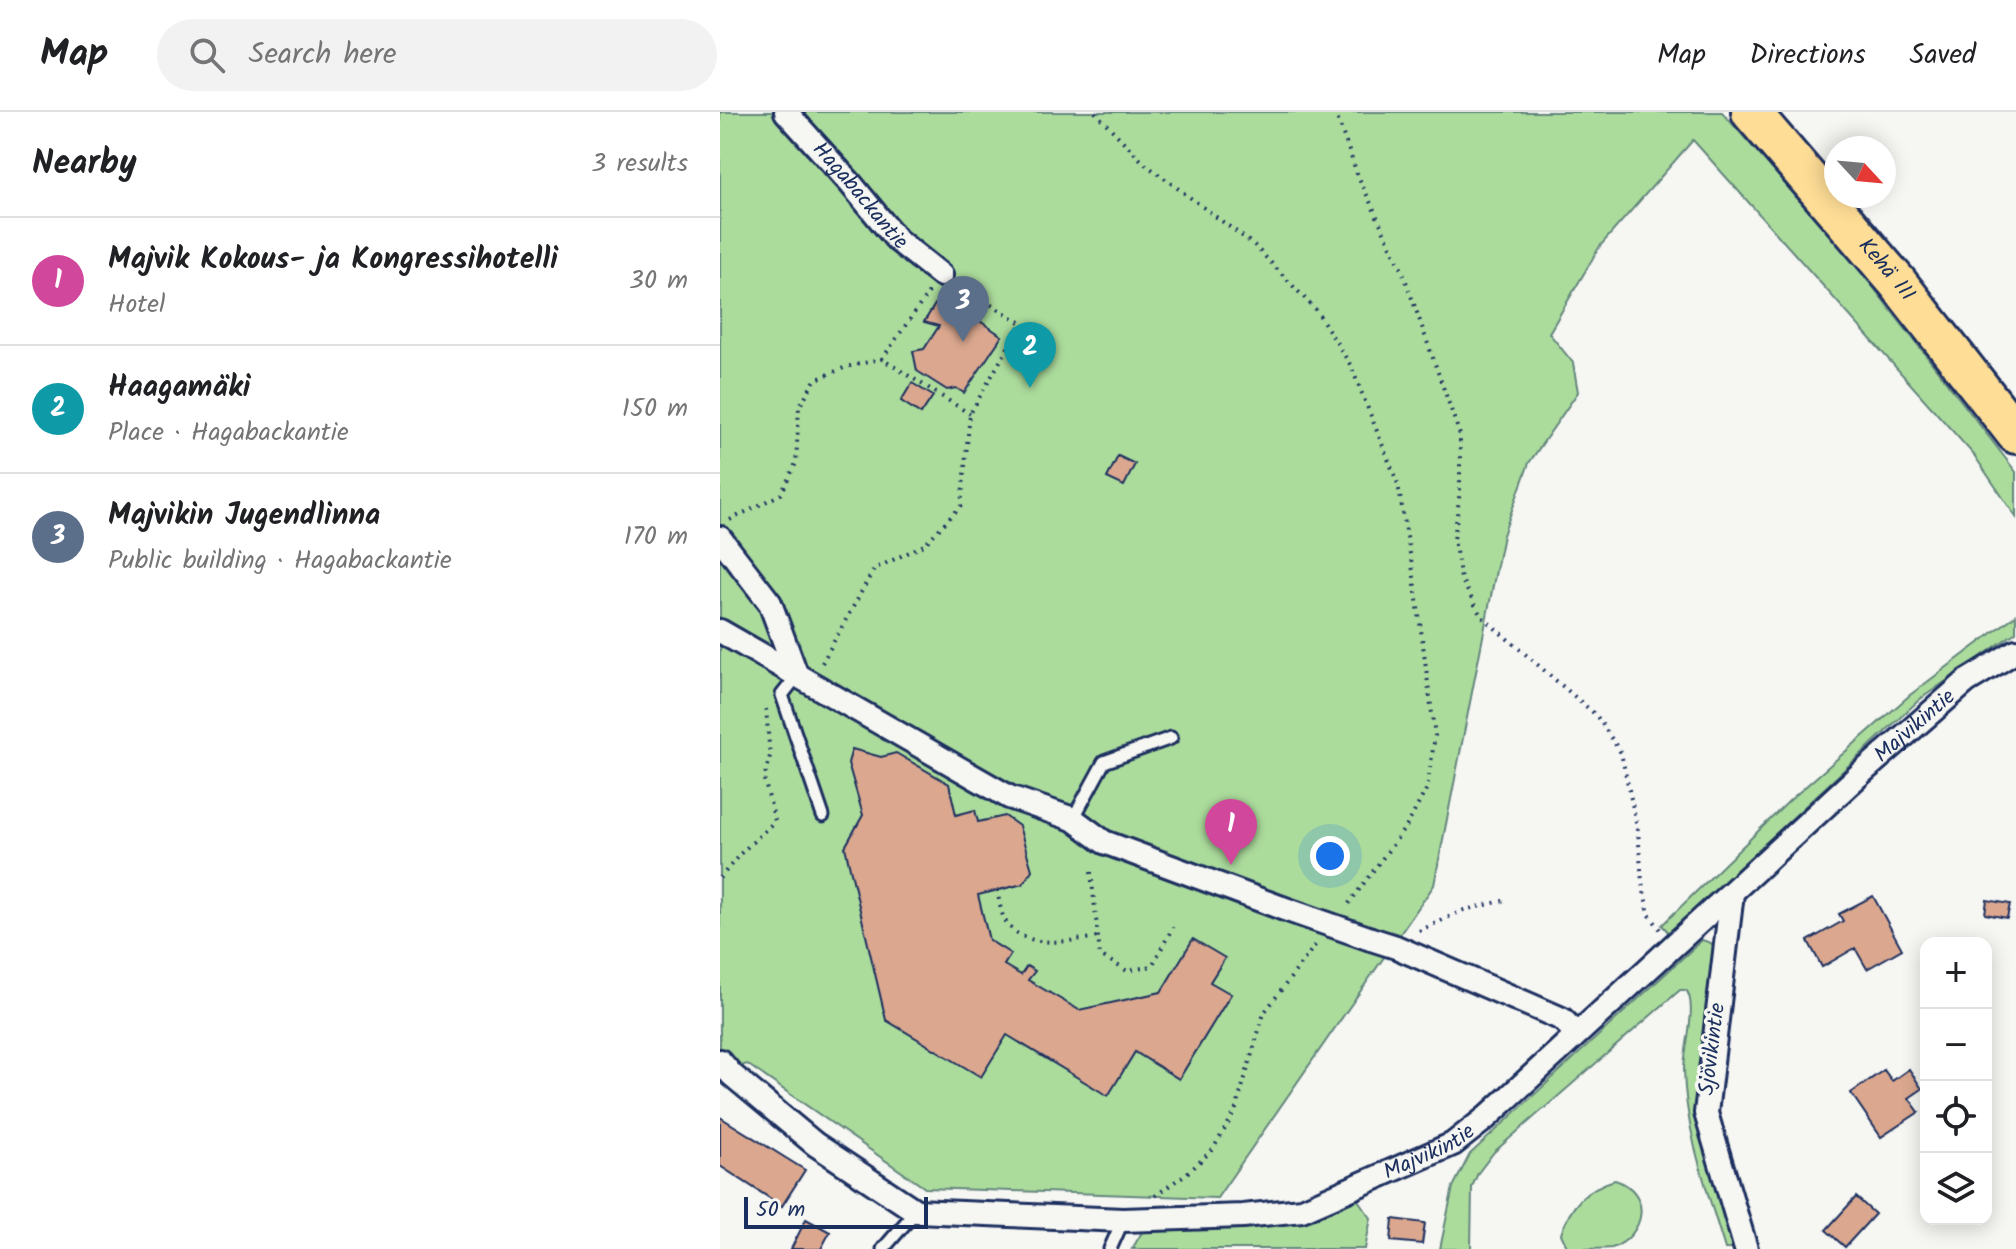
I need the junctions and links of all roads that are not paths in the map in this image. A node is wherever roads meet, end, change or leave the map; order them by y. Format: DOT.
graph roads {
  1 [pos="786,112"];
  2 [pos="1751,112"];
  3 [pos="941,275"];
  4 [pos="2016,434"];
  5 [pos="720,538"];
  6 [pos="720,631"];
  7 [pos="2016,651"];
  8 [pos="804,681"];
  9 [pos="1171,738"];
  10 [pos="823,816"];
  11 [pos="1073,819"];
  12 [pos="1732,893"];
  13 [pos="1569,1026"];
  14 [pos="720,1061"];
  15 [pos="916,1211"];
  16 [pos="1123,1220"];
  17 [pos="883,1249"];
  18 [pos="1110,1249"];
  19 [pos="1746,1249"];
  1 -- 3 [label="street, Hagabackantie"];
  2 -- 4 [label="highway, Kehä III"];
  5 -- 8 [label="street"];
  6 -- 8 [label="street"];
  7 -- 12 [label="street, Majvikintie"];
  8 -- 10 [label="lane"];
  8 -- 11 [label="street"];
  9 -- 11 [label="lane"];
  11 -- 13 [label="street, bridge"];
  12 -- 13 [label="street, Majvikintie"];
  12 -- 19 [label="street, Sjövikintie"];
  13 -- 16 [label="street, Majvikintie"];
  14 -- 15 [label="street"];
  15 -- 16 [label="street, Majvikintie"];
  15 -- 17 [label="lane"];
  16 -- 18 [label="lane"];
}
